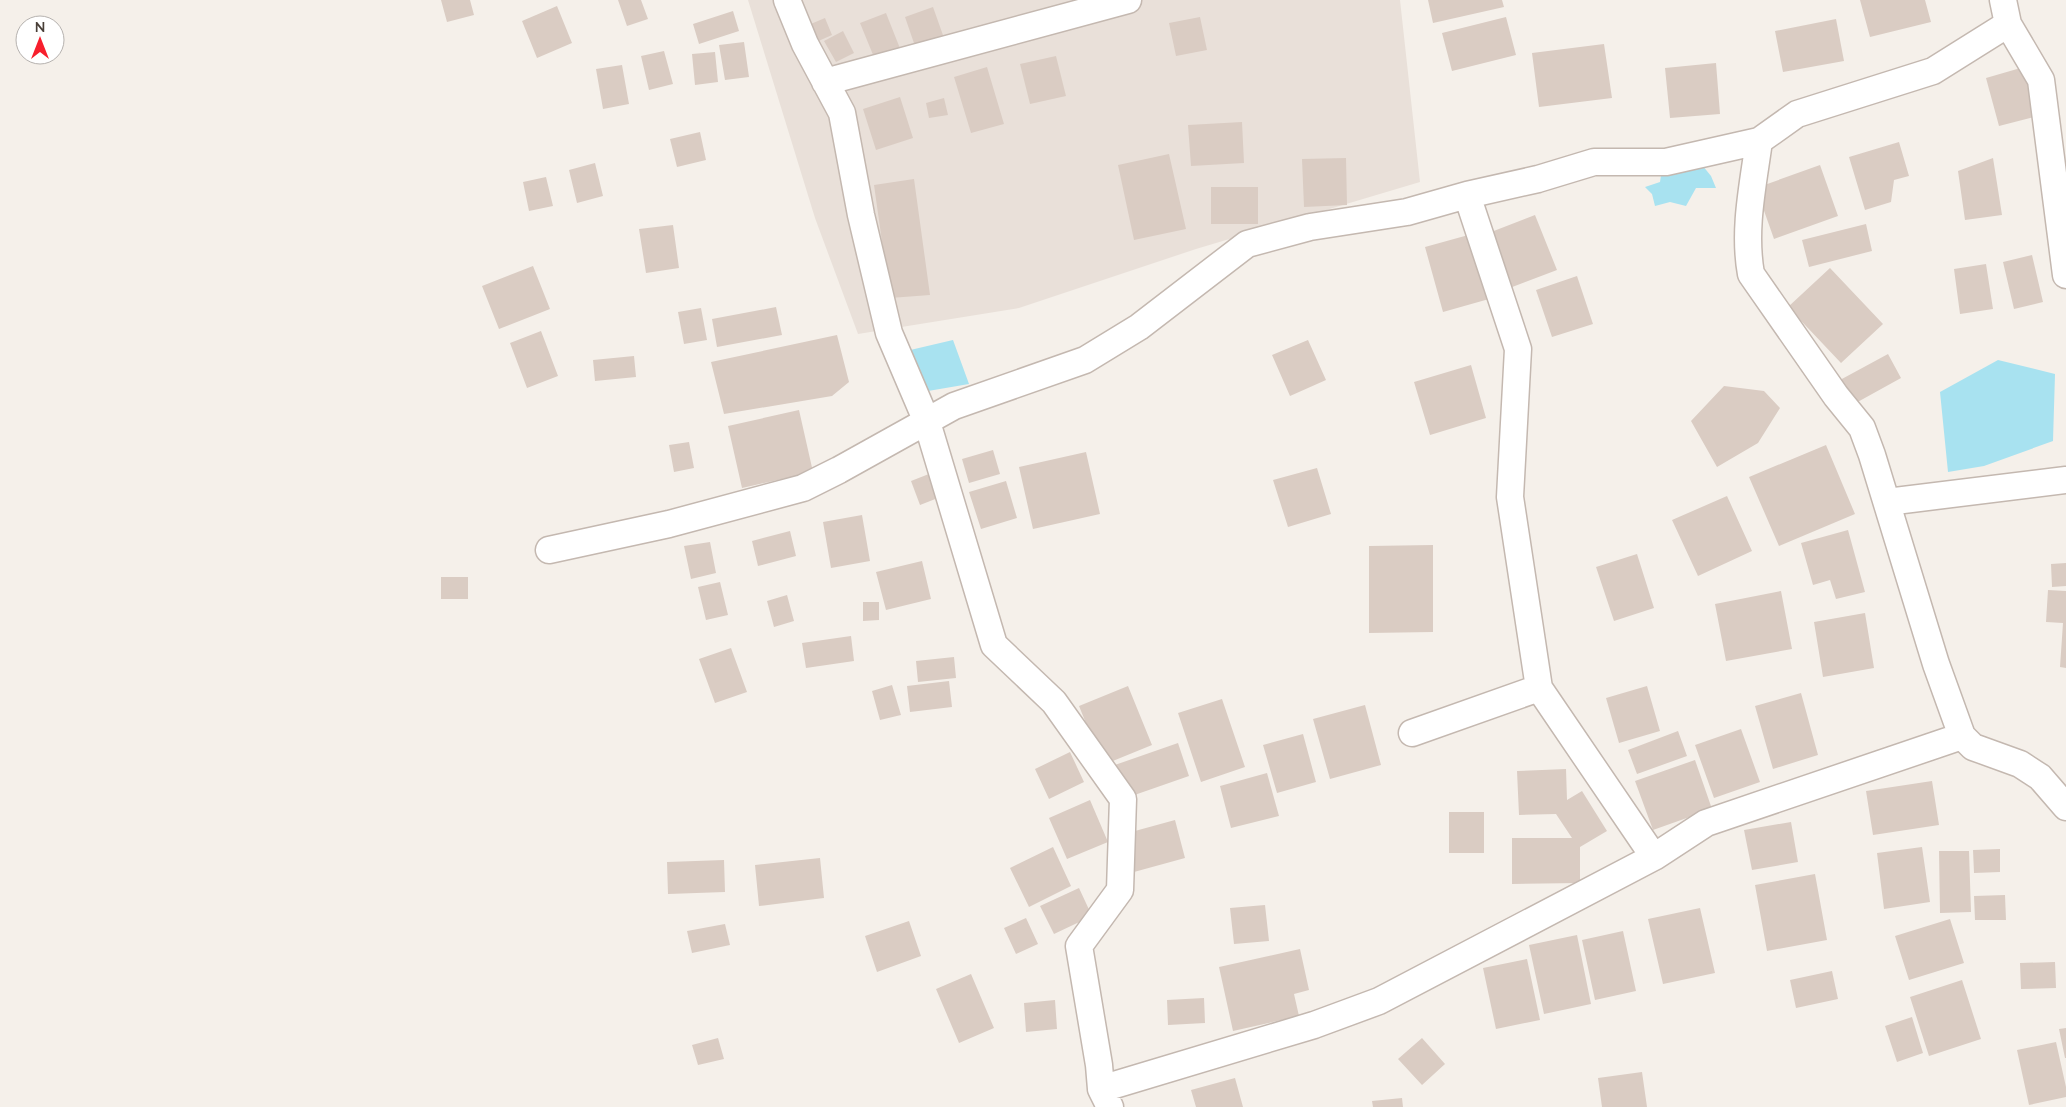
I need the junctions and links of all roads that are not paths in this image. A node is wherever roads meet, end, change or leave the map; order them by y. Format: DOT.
graph roads {
  1 [pos="787,0"];
  2 [pos="1128,0"];
  3 [pos="2005,12"];
  4 [pos="825,82"];
  5 [pos="1759,141"];
  6 [pos="1468,195"];
  7 [pos="2066,275"];
  8 [pos="927,422"];
  9 [pos="2066,480"];
  10 [pos="1887,502"];
  11 [pos="549,550"];
  12 [pos="1539,688"];
  13 [pos="1412,733"];
  14 [pos="1962,736"];
  15 [pos="2066,808"];
  16 [pos="1654,857"];
  17 [pos="1105,1098"];
  1 -- 4 [label="street"];
  2 -- 4 [label="street"];
  3 -- 5 [label="street"];
  3 -- 7 [label="street"];
  4 -- 8 [label="street"];
  5 -- 6 [label="street"];
  5 -- 10 [label="street"];
  6 -- 8 [label="street"];
  6 -- 12 [label="street"];
  8 -- 11 [label="street"];
  8 -- 17 [label="street"];
  9 -- 10 [label="street"];
  10 -- 14 [label="street"];
  12 -- 13 [label="street"];
  12 -- 16 [label="street"];
  14 -- 15 [label="street"];
  14 -- 16 [label="street"];
  16 -- 17 [label="street"];
}
